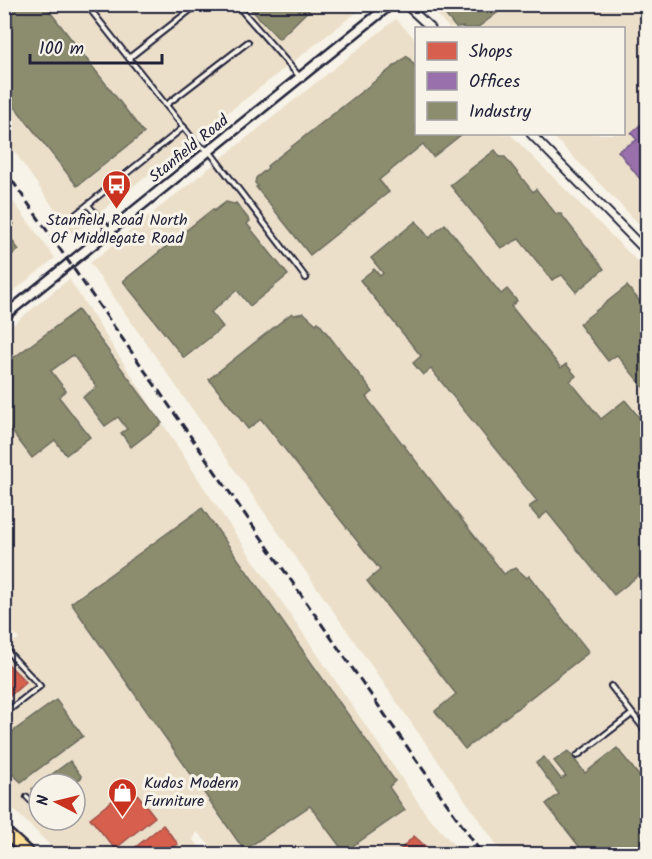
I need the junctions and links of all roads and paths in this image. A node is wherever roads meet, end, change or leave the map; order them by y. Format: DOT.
graph roads {
  1 [pos="86,4"];
  2 [pos="198,4"];
  3 [pos="236,4"];
  4 [pos="391,4"];
  5 [pos="405,4"];
  6 [pos="430,27"];
  7 [pos="248,42"];
  8 [pos="129,58"];
  9 [pos="301,78"];
  10 [pos="166,105"];
  11 [pos="184,127"];
  12 [pos="532,135"];
  13 [pos="210,152"];
  14 [pos="88,205"];
  15 [pos="70,219"];
  16 [pos="111,231"];
  17 [pos="648,253"];
  18 [pos="306,278"];
  19 [pos="4,316"];
  20 [pos="4,654"];
  21 [pos="611,686"];
  22 [pos="4,714"];
  23 [pos="632,714"];
  24 [pos="648,734"];
  25 [pos="577,756"];
  26 [pos="4,831"];
  27 [pos="29,855"];
  1 -- 8 [label="lane"];
  2 -- 8 [label="lane"];
  3 -- 9 [label="lane"];
  4 -- 9 [label="street, Stanfield Road"];
  5 -- 6 [label="street"];
  7 -- 10 [label="lane"];
  8 -- 10 [label="lane"];
  9 -- 13 [label="street, Stanfield Road"];
  10 -- 11 [label="lane"];
  11 -- 13 [label="lane"];
  11 -- 14 [label="lane"];
  12 -- 17 [label="street"];
  13 -- 16 [label="street, Stanfield Road"];
  13 -- 18 [label="lane"];
  14 -- 15 [label="lane"];
  14 -- 16 [label="lane"];
  16 -- 19 [label="street, Stanfield Road"];
  20 -- 22 [label="lane"];
  21 -- 23 [label="lane"];
  23 -- 24 [label="lane"];
  23 -- 25 [label="lane"];
  26 -- 27 [label="main road"];
}
